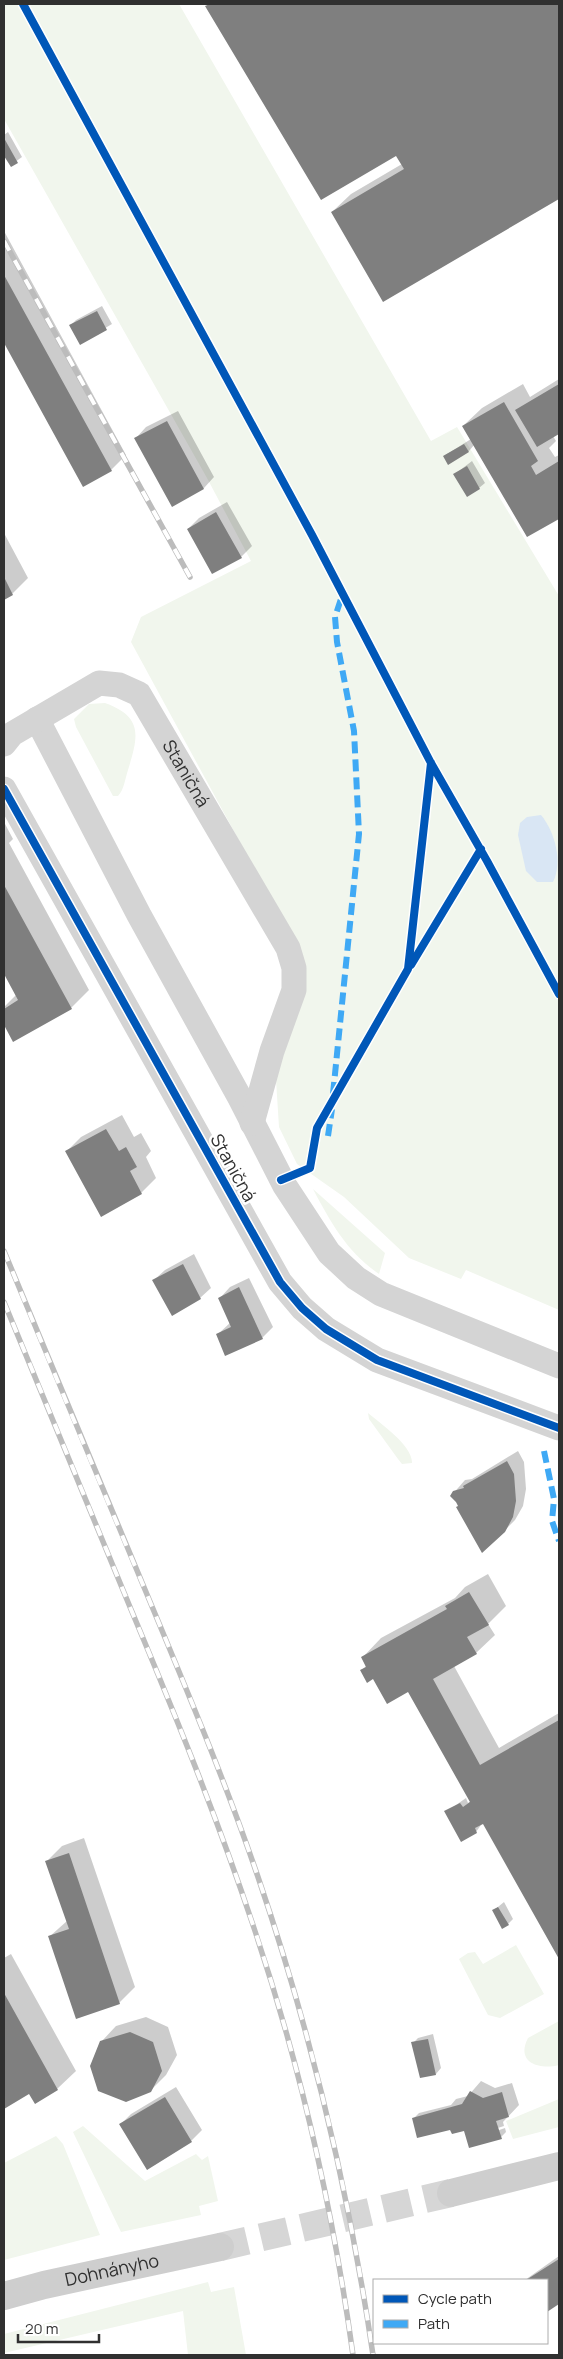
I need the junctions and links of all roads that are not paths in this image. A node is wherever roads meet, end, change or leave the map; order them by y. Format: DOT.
graph roads {
  1 [pos="37,719"];
  2 [pos="4,744"];
  3 [pos="4,789"];
  4 [pos="252,1123"];
  5 [pos="559,1366"];
  6 [pos="559,1428"];
  7 [pos="559,2166"];
  8 [pos="451,2193"];
  9 [pos="220,2247"];
  10 [pos="4,2296"];
  1 -- 2 [label="street, Staničná"];
  1 -- 4 [label="street, Staničná"];
  1 -- 4 [label="street, Staničná"];
  3 -- 6 [label="street, Staničná"];
  4 -- 5 [label="street, Staničná"];
  7 -- 8 [label="street"];
  9 -- 10 [label="street, Dohnányho"];
}
